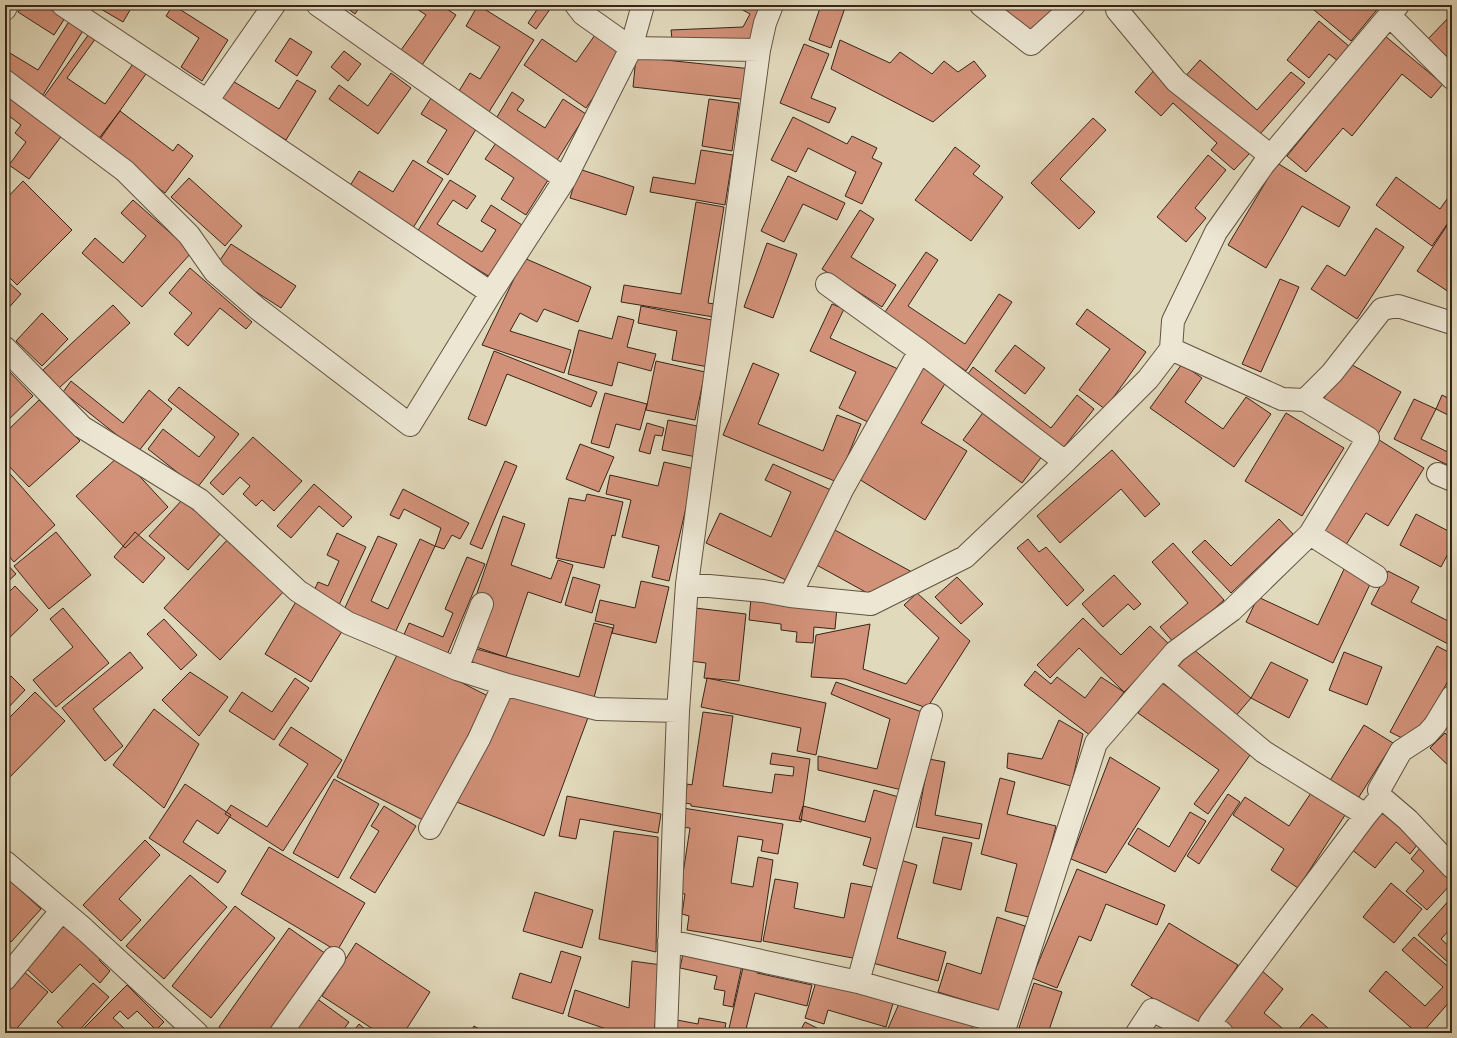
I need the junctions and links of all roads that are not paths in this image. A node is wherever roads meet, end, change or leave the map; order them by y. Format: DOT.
graph roads {
  1 [pos="7,5"];
  2 [pos="63,5"];
  3 [pos="274,5"];
  4 [pos="318,5"];
  5 [pos="576,5"];
  6 [pos="643,5"];
  7 [pos="772,5"];
  8 [pos="981,5"];
  9 [pos="1074,5"];
  10 [pos="1117,7"];
  11 [pos="5,9"];
  12 [pos="1394,10"];
  13 [pos="631,48"];
  14 [pos="759,50"];
  15 [pos="1452,78"];
  16 [pos="5,81"];
  17 [pos="207,101"];
  18 [pos="1271,156"];
  19 [pos="565,179"];
  20 [pos="827,284"];
  21 [pos="491,293"];
  22 [pos="1452,323"];
  23 [pos="5,348"];
  24 [pos="1171,349"];
  25 [pos="920,351"];
  26 [pos="1305,400"];
  27 [pos="1065,462"];
  28 [pos="1310,534"];
  29 [pos="1376,576"];
  30 [pos="687,584"];
  31 [pos="790,596"];
  32 [pos="482,604"];
  33 [pos="1162,667"];
  34 [pos="457,669"];
  35 [pos="504,684"];
  36 [pos="1452,697"];
  37 [pos="678,711"];
  38 [pos="931,715"];
  39 [pos="1381,797"];
  40 [pos="1366,815"];
  41 [pos="430,828"];
  42 [pos="5,862"];
  43 [pos="1452,867"];
  44 [pos="62,910"];
  45 [pos="669,940"];
  46 [pos="334,958"];
  47 [pos="5,979"];
  48 [pos="858,982"];
  49 [pos="1008,1029"];
  50 [pos="1207,1030"];
  51 [pos="197,1033"];
  52 [pos="281,1033"];
  53 [pos="666,1033"];
  54 [pos="1137,1033"];
  1 -- 11 [label="street"];
  2 -- 17 [label="street"];
  3 -- 17 [label="street"];
  4 -- 19 [label="street"];
  5 -- 13 [label="street"];
  6 -- 13 [label="street"];
  7 -- 14 [label="street"];
  8 -- 9 [label="street"];
  10 -- 18 [label="street"];
  12 -- 15 [label="street"];
  12 -- 18 [label="street"];
  13 -- 14 [label="street"];
  13 -- 19 [label="street"];
  14 -- 30 [label="street"];
  16 -- 21 [label="street"];
  17 -- 21 [label="street"];
  18 -- 24 [label="street"];
  19 -- 21 [label="street"];
  20 -- 25 [label="street"];
  22 -- 26 [label="street"];
  23 -- 34 [label="street"];
  24 -- 26 [label="street"];
  24 -- 27 [label="street"];
  25 -- 27 [label="street"];
  25 -- 31 [label="street"];
  26 -- 28 [label="street"];
  27 -- 31 [label="street"];
  28 -- 29 [label="street"];
  28 -- 33 [label="street"];
  30 -- 31 [label="street"];
  30 -- 37 [label="street"];
  32 -- 34 [label="street"];
  33 -- 40 [label="street"];
  33 -- 49 [label="street"];
  34 -- 35 [label="street"];
  35 -- 37 [label="street"];
  35 -- 41 [label="street"];
  36 -- 39 [label="street"];
  37 -- 45 [label="street"];
  38 -- 48 [label="street"];
  39 -- 40 [label="street"];
  39 -- 43 [label="street"];
  40 -- 50 [label="street"];
  42 -- 44 [label="street"];
  44 -- 47 [label="street"];
  44 -- 51 [label="street"];
  45 -- 48 [label="street"];
  45 -- 53 [label="street"];
  46 -- 52 [label="street"];
  48 -- 49 [label="street"];
  50 -- 54 [label="street"];
}
